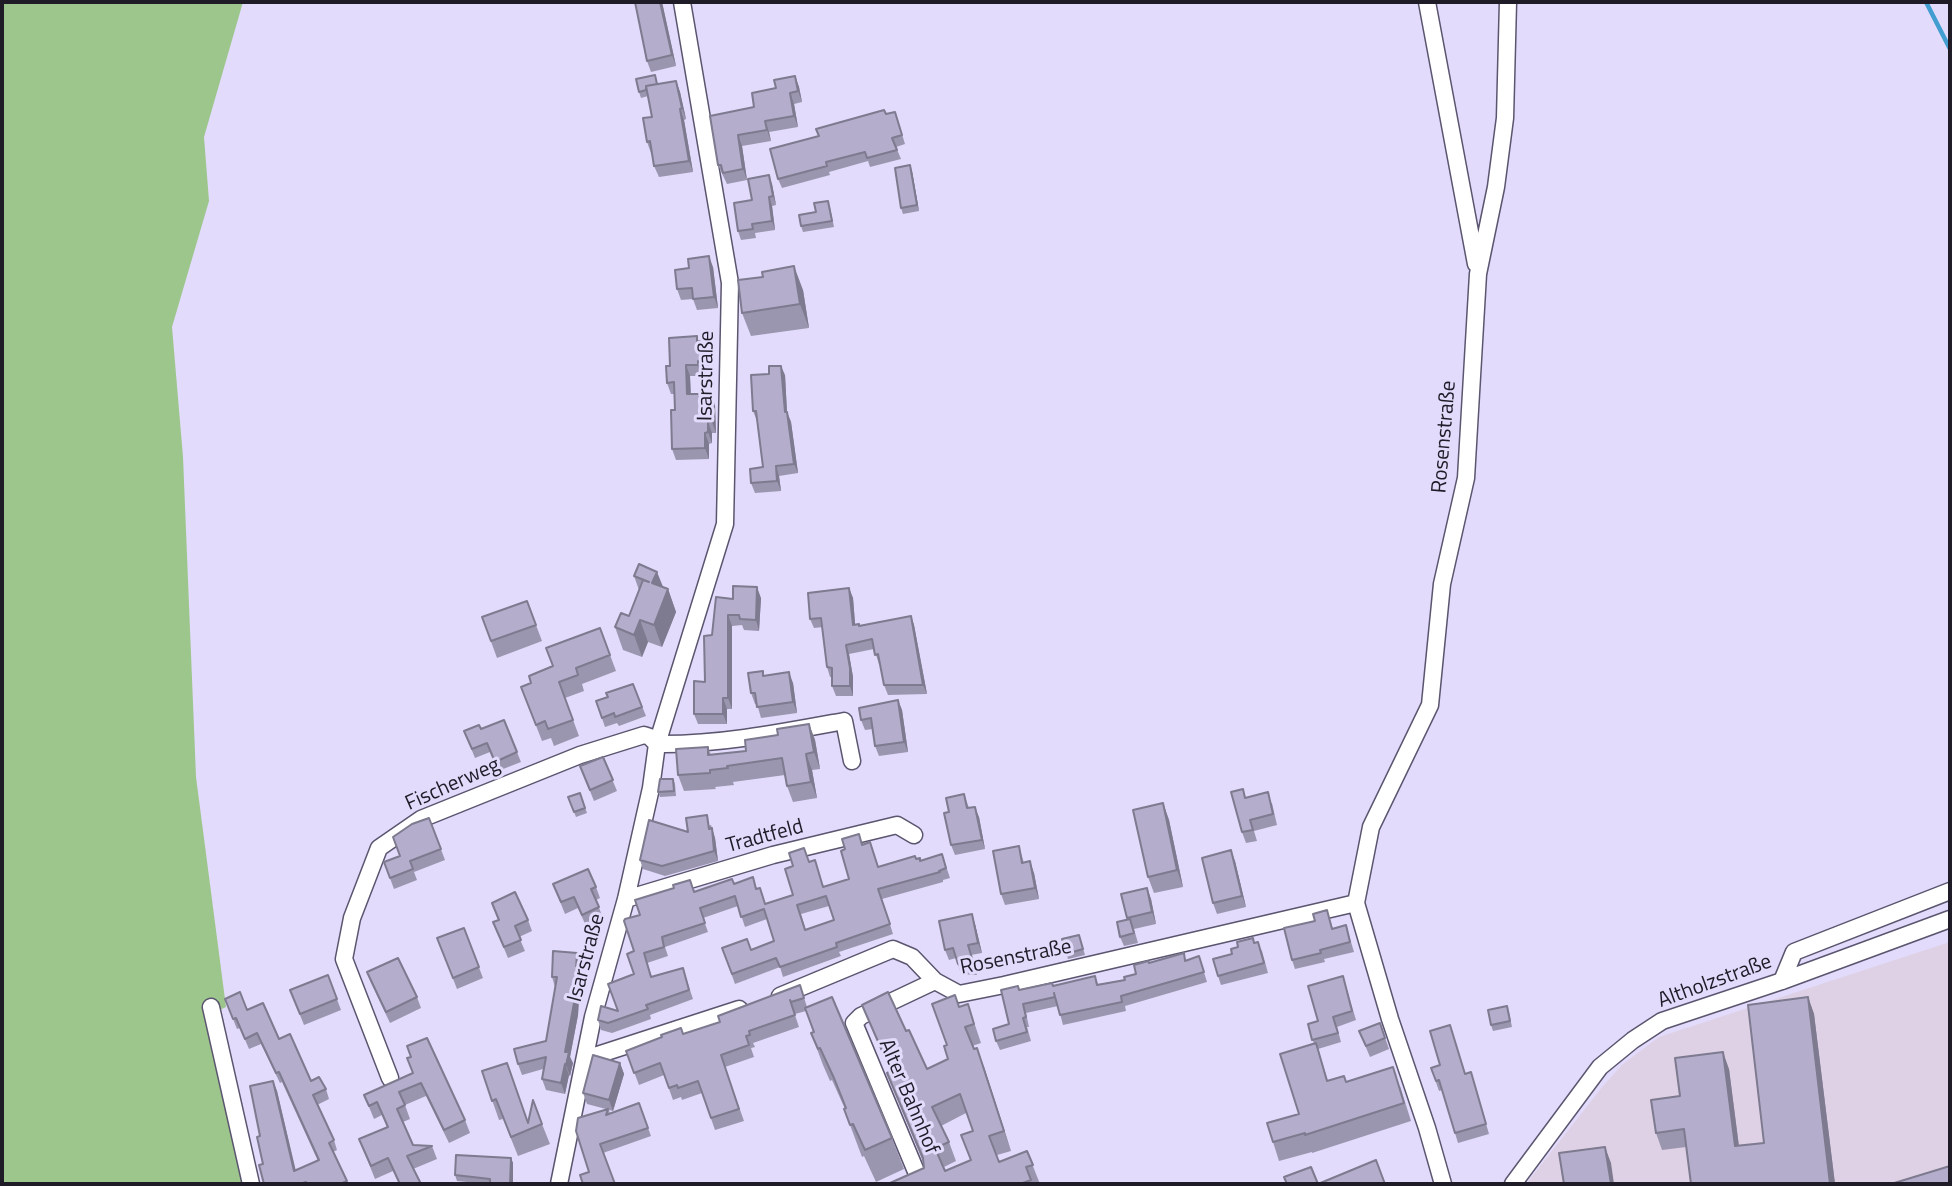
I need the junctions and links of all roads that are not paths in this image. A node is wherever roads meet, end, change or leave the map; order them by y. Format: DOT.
graph roads {
  1 [pos="682,2"];
  2 [pos="1427,2"];
  3 [pos="1508,2"];
  4 [pos="1478,274"];
  5 [pos="657,744"];
  6 [pos="852,761"];
  7 [pos="914,835"];
  8 [pos="1950,891"];
  9 [pos="626,898"];
  10 [pos="1356,903"];
  11 [pos="1950,919"];
  12 [pos="936,981"];
  13 [pos="1782,981"];
  14 [pos="211,1007"];
  15 [pos="585,1059"];
  16 [pos="390,1078"];
  17 [pos="251,1184"];
  18 [pos="559,1184"];
  19 [pos="913,1184"];
  20 [pos="1443,1184"];
  21 [pos="1513,1184"];
  1 -- 5 [label="street, Isarstraße"];
  2 -- 4 [label="street"];
  3 -- 4 [label="street, Rosenstraße"];
  4 -- 10 [label="street, Rosenstraße"];
  5 -- 6 [label="street"];
  5 -- 9 [label="street, Isarstraße"];
  5 -- 16 [label="street, Fischerweg"];
  7 -- 9 [label="street, Tradtfeld"];
  8 -- 13 [label="street"];
  9 -- 15 [label="street, Isarstraße"];
  10 -- 12 [label="street, Rosenstraße"];
  10 -- 20 [label="street, Rosenstraße"];
  11 -- 13 [label="street, Altholzstraße"];
  12 -- 15 [label="street, Rosenstraße"];
  12 -- 19 [label="street, Alter Bahnhof"];
  13 -- 21 [label="street, Altholzstraße"];
  14 -- 17 [label="street"];
  15 -- 18 [label="street, Isarstraße"];
}
